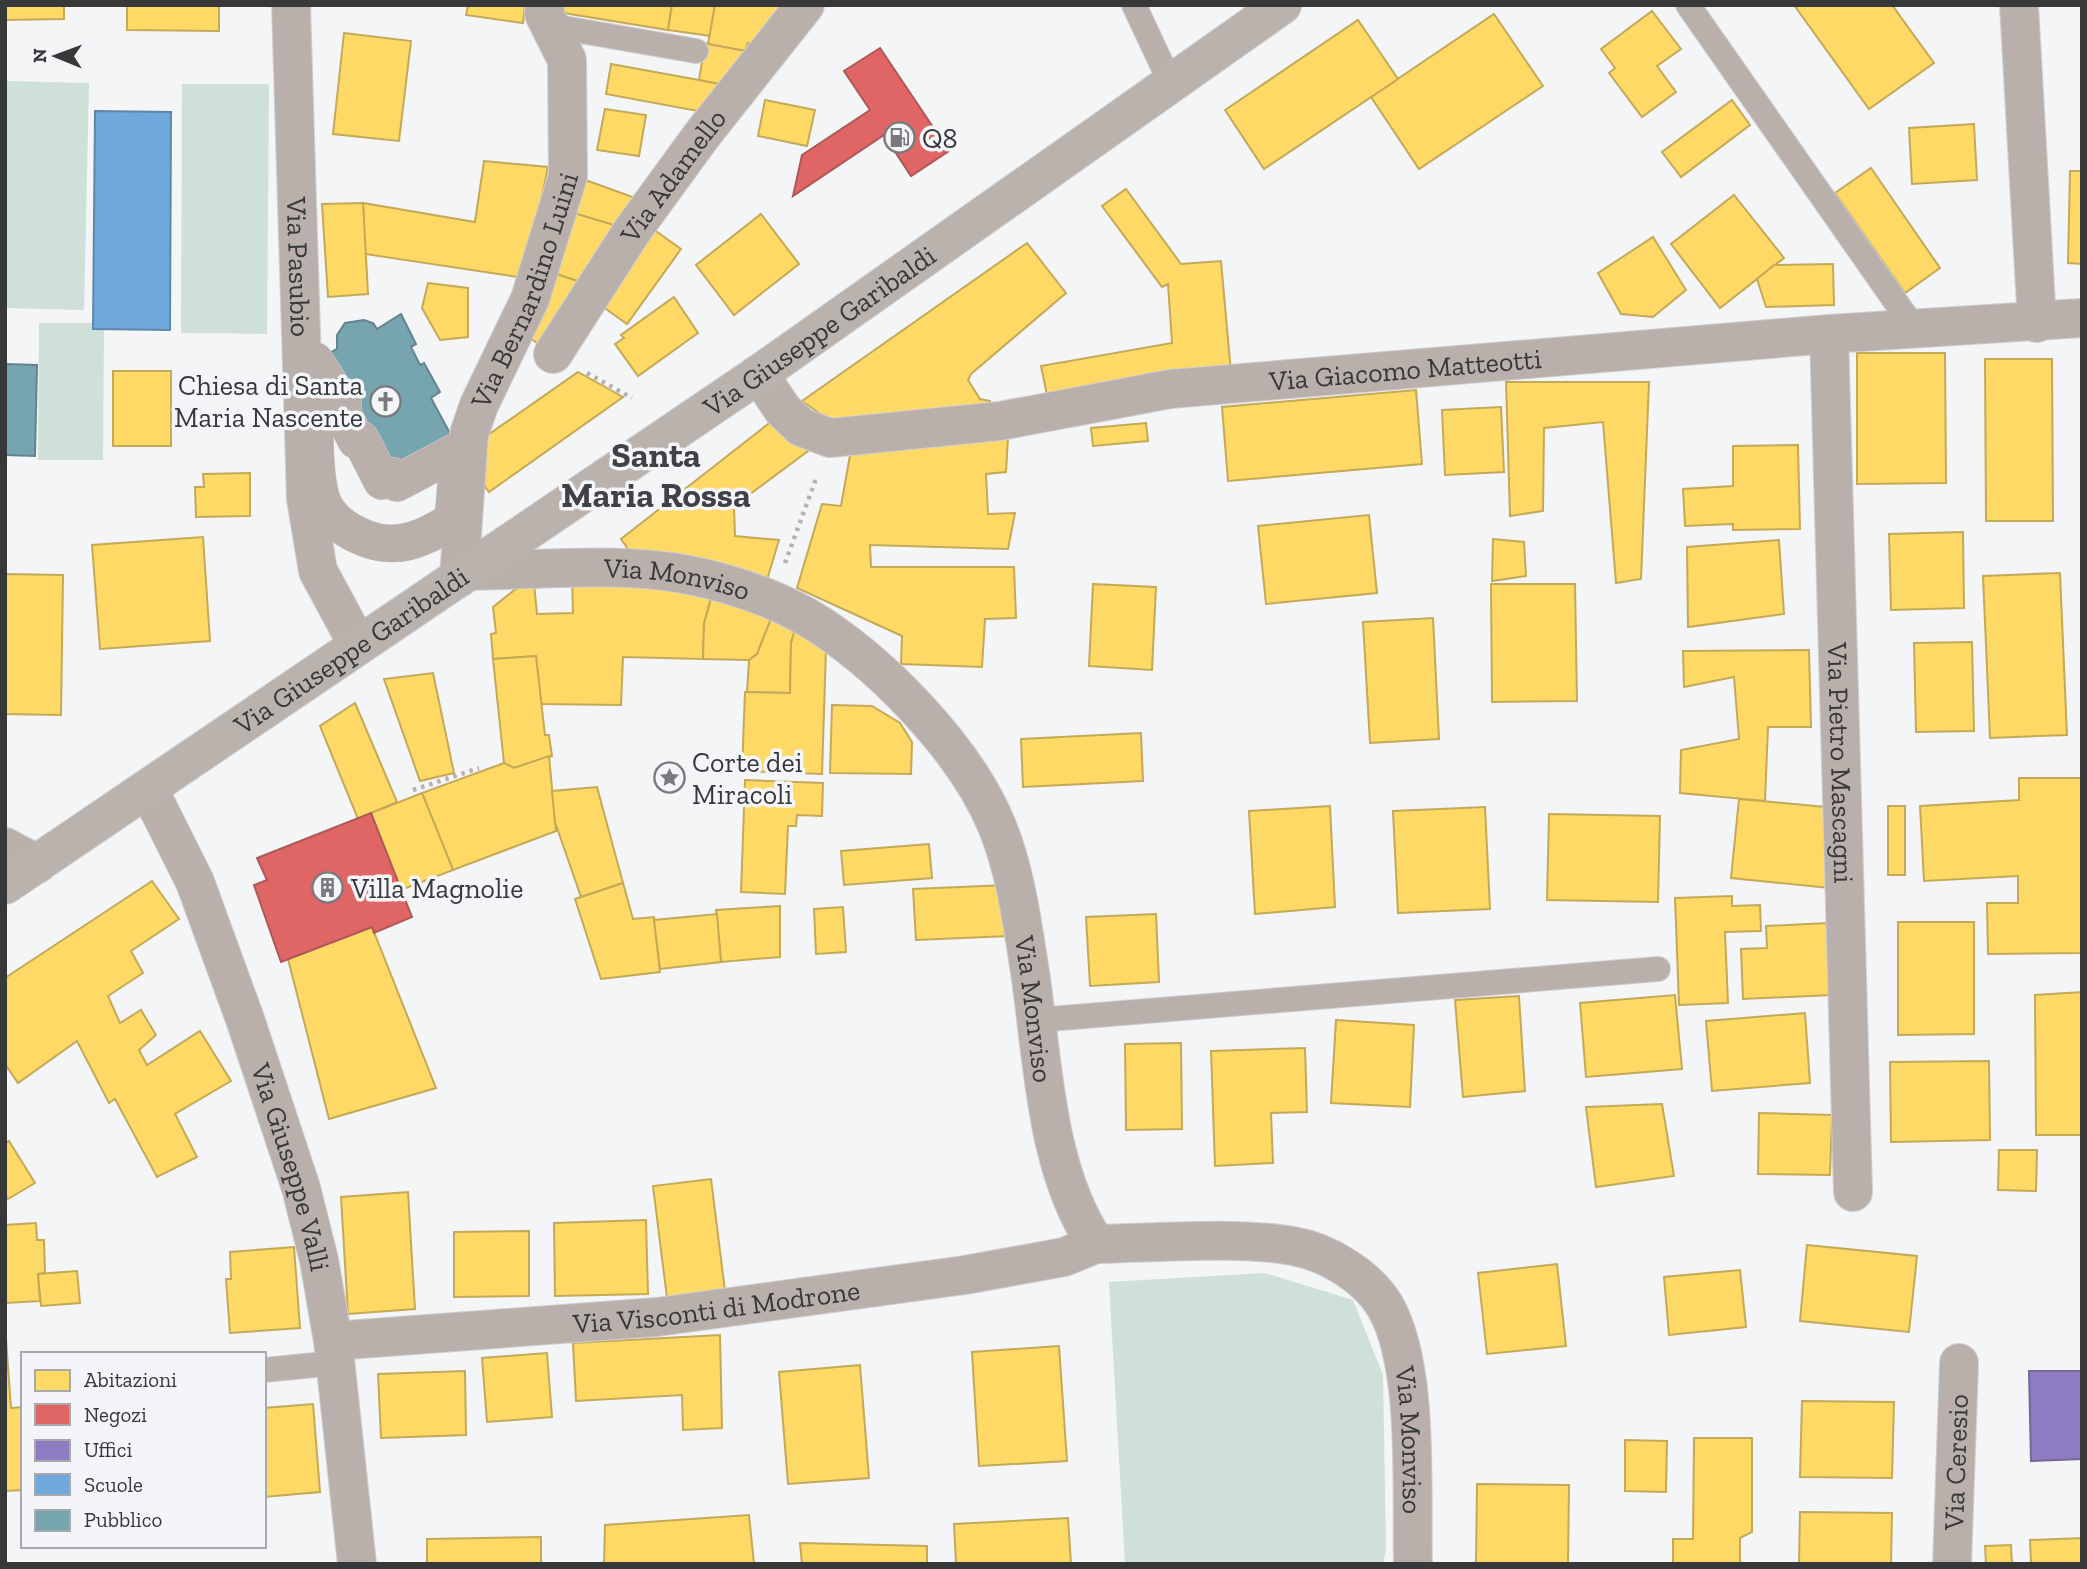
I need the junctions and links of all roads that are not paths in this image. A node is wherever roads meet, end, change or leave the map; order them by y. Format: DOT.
graph roads {
  1 [pos="291,5"];
  2 [pos="805,5"];
  3 [pos="1134,5"];
  4 [pos="1282,5"];
  5 [pos="1688,5"];
  6 [pos="2019,5"];
  7 [pos="548,16"];
  8 [pos="696,51"];
  9 [pos="1171,84"];
  10 [pos="2082,318"];
  11 [pos="2038,323"];
  12 [pos="1914,328"];
  13 [pos="1829,334"];
  14 [pos="553,354"];
  15 [pos="759,374"];
  16 [pos="325,507"];
  17 [pos="465,574"];
  18 [pos="358,645"];
  19 [pos="149,790"];
  20 [pos="21,855"];
  21 [pos="5,886"];
  22 [pos="1658,970"];
  23 [pos="1037,1020"];
  24 [pos="1853,1192"];
  25 [pos="1096,1244"];
  26 [pos="334,1352"];
  27 [pos="1959,1363"];
  28 [pos="266,1369"];
  29 [pos="357,1564"];
  30 [pos="1413,1564"];
  31 [pos="1952,1564"];
  1 -- 18 [label="street, Via Pasubio"];
  2 -- 14 [label="street, Via Adamello"];
  3 -- 9 [label="lane"];
  4 -- 9 [label="main road, Via Giuseppe Garibaldi"];
  5 -- 12 [label="lane"];
  6 -- 11 [label="street"];
  7 -- 8 [label="lane"];
  7 -- 17 [label="street, Via Bernardino Luini"];
  9 -- 15 [label="main road, Via Giuseppe Garibaldi"];
  10 -- 11 [label="street, Via Giacomo Matteotti"];
  11 -- 12 [label="street, Via Giacomo Matteotti"];
  12 -- 13 [label="street, Via Giacomo Matteotti"];
  13 -- 15 [label="street, Via Giacomo Matteotti"];
  13 -- 24 [label="street, Via Pietro Mascagni"];
  15 -- 17 [label="main road, Via Giuseppe Garibaldi"];
  16 -- 16 [label="street"];
  17 -- 18 [label="main road, Via Giuseppe Garibaldi"];
  17 -- 23 [label="street, Via Monviso"];
  18 -- 19 [label="main road, Via Giuseppe Garibaldi"];
  19 -- 20 [label="main road, Via Giuseppe Garibaldi"];
  19 -- 26 [label="street, Via Giuseppe Valli"];
  20 -- 21 [label="main road, Via Giuseppe Garibaldi"];
  22 -- 23 [label="lane"];
  23 -- 25 [label="street, Via Monviso"];
  25 -- 26 [label="street, Via Visconti di Modrone"];
  25 -- 30 [label="street, Via Monviso"];
  26 -- 28 [label="lane"];
  26 -- 29 [label="street, Via Giuseppe Valli"];
  27 -- 31 [label="street, Via Ceresio"];
}
